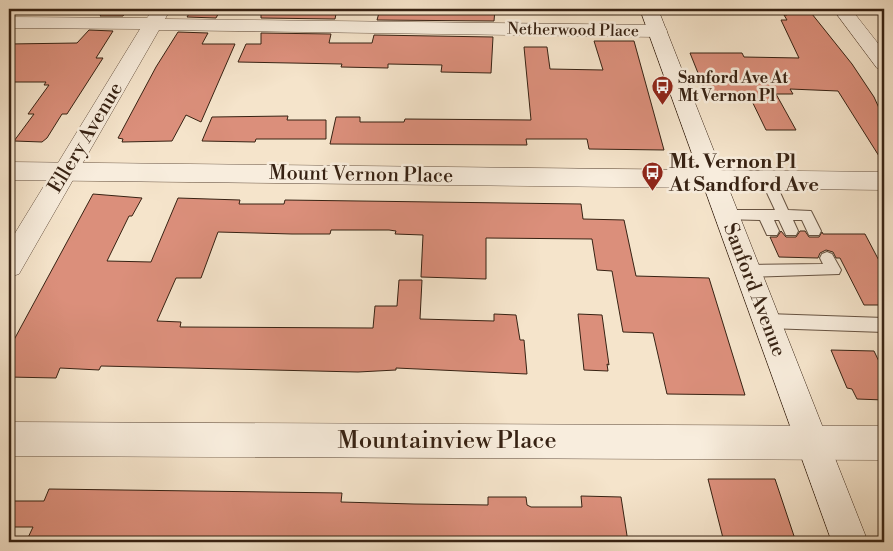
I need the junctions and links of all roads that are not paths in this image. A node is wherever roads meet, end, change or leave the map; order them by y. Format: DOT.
graph roads {
  1 [pos="649,9"];
  2 [pos="842,9"];
  3 [pos="157,16"];
  4 [pos="9,22"];
  5 [pos="658,31"];
  6 [pos="884,64"];
  7 [pos="9,171"];
  8 [pos="66,172"];
  9 [pos="713,179"];
  10 [pos="768,180"];
  11 [pos="884,181"];
  12 [pos="726,215"];
  13 [pos="765,215"];
  14 [pos="784,215"];
  15 [pos="772,230"];
  16 [pos="791,231"];
  17 [pos="814,231"];
  18 [pos="827,258"];
  19 [pos="9,266"];
  20 [pos="747,271"];
  21 [pos="767,321"];
  22 [pos="884,324"];
  23 [pos="9,439"];
  24 [pos="812,442"];
  25 [pos="884,443"];
  26 [pos="850,542"];
  1 -- 5 [label="street, Sanford Avenue"];
  2 -- 6 [label="street"];
  3 -- 4 [label="street, Netherwood Place"];
  3 -- 5 [label="street, Netherwood Place"];
  3 -- 8 [label="street, Ellery Avenue"];
  5 -- 9 [label="street, Sanford Avenue"];
  7 -- 8 [label="street, Mount Vernon Place"];
  8 -- 9 [label="street, Mount Vernon Place"];
  8 -- 19 [label="street, Ellery Avenue"];
  9 -- 10 [label="street, Mount Vernon Place"];
  9 -- 12 [label="street, Sanford Avenue"];
  10 -- 11 [label="street, Mount Vernon Place"];
  10 -- 14 [label="lane"];
  12 -- 13 [label="lane"];
  12 -- 20 [label="street, Sanford Avenue"];
  13 -- 14 [label="lane"];
  13 -- 15 [label="lane"];
  14 -- 16 [label="lane"];
  14 -- 17 [label="lane"];
  18 -- 20 [label="lane"];
  20 -- 21 [label="street, Sanford Avenue"];
  21 -- 22 [label="lane"];
  21 -- 24 [label="street, Sanford Avenue"];
  23 -- 24 [label="street, Mountainview Place"];
  24 -- 25 [label="street, Mountainview Place"];
  24 -- 26 [label="street, Sanford Avenue"];
}
